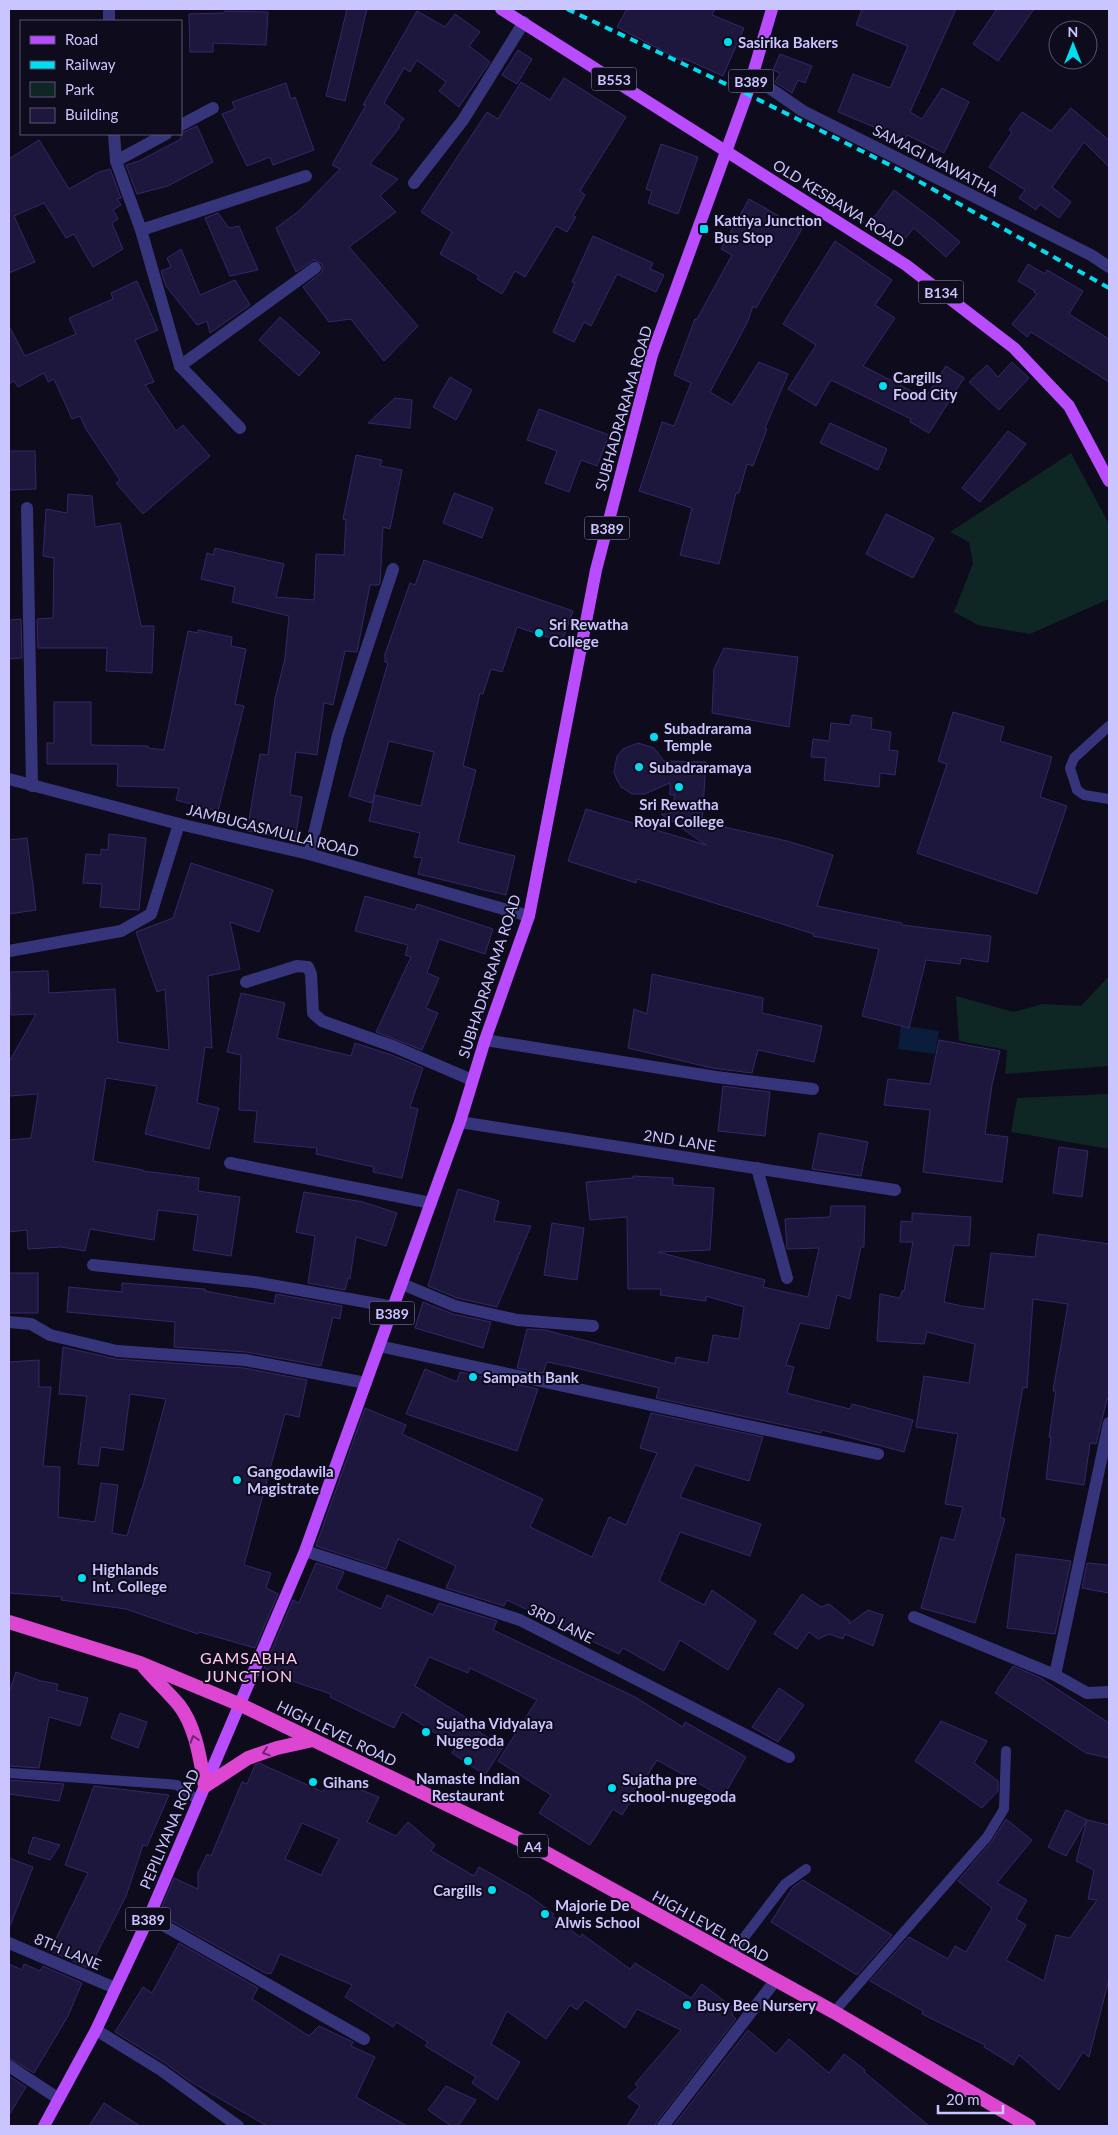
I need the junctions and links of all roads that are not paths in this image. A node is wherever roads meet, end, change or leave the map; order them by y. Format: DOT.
graph roads {
  1 [pos="500,9"];
  2 [pos="772,9"];
  3 [pos="524,22"];
  4 [pos="752,76"];
  5 [pos="213,108"];
  6 [pos="182,124"];
  7 [pos="114,135"];
  8 [pos="164,135"];
  9 [pos="726,151"];
  10 [pos="116,161"];
  11 [pos="306,176"];
  12 [pos="414,184"];
  13 [pos="141,230"];
  14 [pos="1109,267"];
  15 [pos="316,268"];
  16 [pos="180,366"];
  17 [pos="240,428"];
  18 [pos="1109,480"];
  19 [pos="27,508"];
  20 [pos="393,569"];
  21 [pos="1109,726"];
  22 [pos="9,779"];
  23 [pos="32,786"];
  24 [pos="1109,799"];
  25 [pos="178,824"];
  26 [pos="309,854"];
  27 [pos="529,916"];
  28 [pos="9,951"];
  29 [pos="246,982"];
  30 [pos="485,1040"];
  31 [pos="472,1080"];
  32 [pos="814,1089"];
  33 [pos="460,1122"];
  34 [pos="230,1163"];
  35 [pos="757,1168"];
  36 [pos="895,1190"];
  37 [pos="431,1203"];
  38 [pos="93,1265"];
  39 [pos="787,1278"];
  40 [pos="402,1284"];
  41 [pos="394,1307"];
  42 [pos="9,1322"];
  43 [pos="593,1326"];
  44 [pos="379,1346"];
  45 [pos="366,1383"];
  46 [pos="1109,1423"];
  47 [pos="878,1454"];
  48 [pos="305,1551"];
  49 [pos="914,1617"];
  50 [pos="9,1622"];
  51 [pos="140,1663"];
  52 [pos="1055,1674"];
  53 [pos="1109,1692"];
  54 [pos="241,1705"];
  55 [pos="313,1740"];
  56 [pos="1006,1752"];
  57 [pos="789,1757"];
  58 [pos="9,1774"];
  59 [pos="206,1786"];
  60 [pos="199,1802"];
  61 [pos="806,1869"];
  62 [pos="149,1917"];
  63 [pos="9,1943"];
  64 [pos="730,1956"];
  65 [pos="775,1981"];
  66 [pos="115,1988"];
  67 [pos="834,2012"];
  68 [pos="96,2030"];
  69 [pos="364,2039"];
  70 [pos="9,2066"];
  71 [pos="58,2099"];
  72 [pos="44,2126"];
  73 [pos="238,2126"];
  74 [pos="663,2126"];
  75 [pos="1029,2126"];
  1 -- 3 [label="main road, OLD KESBAWA ROAD / B553"];
  2 -- 4 [label="main road, B389"];
  3 -- 9 [label="main road, OLD KESBAWA ROAD / B553"];
  3 -- 12 [label="street"];
  4 -- 9 [label="main road, B389"];
  4 -- 14 [label="street, SAMAGI MAWATHA"];
  5 -- 6 [label="street"];
  7 -- 10 [label="street"];
  8 -- 10 [label="street"];
  9 -- 18 [label="main road, OLD KESBAWA ROAD / B134"];
  9 -- 27 [label="main road, SUBHADRARAMA ROAD / B389"];
  10 -- 13 [label="street"];
  11 -- 13 [label="street"];
  13 -- 16 [label="street"];
  15 -- 16 [label="street"];
  16 -- 17 [label="street"];
  19 -- 23 [label="street"];
  20 -- 26 [label="street"];
  21 -- 24 [label="lane"];
  22 -- 23 [label="street, JAMBUGASMULLA ROAD"];
  23 -- 25 [label="street, JAMBUGASMULLA ROAD"];
  25 -- 26 [label="street, JAMBUGASMULLA ROAD"];
  25 -- 28 [label="street"];
  26 -- 27 [label="street, JAMBUGASMULLA ROAD"];
  27 -- 30 [label="main road, SUBHADRARAMA ROAD / B389"];
  29 -- 31 [label="street"];
  30 -- 31 [label="main road, SUBHADRARAMA ROAD / B389"];
  30 -- 32 [label="street"];
  31 -- 33 [label="main road, SUBHADRARAMA ROAD / B389"];
  33 -- 35 [label="street, 2ND LANE"];
  33 -- 37 [label="main road, SUBHADRARAMA ROAD / B389"];
  34 -- 37 [label="street"];
  35 -- 36 [label="street, 2ND LANE"];
  35 -- 39 [label="street"];
  37 -- 40 [label="main road, SUBHADRARAMA ROAD / B389"];
  38 -- 41 [label="street"];
  40 -- 41 [label="main road, SUBHADRARAMA ROAD / B389"];
  40 -- 43 [label="street"];
  41 -- 44 [label="main road, SUBHADRARAMA ROAD / B389"];
  42 -- 45 [label="street"];
  44 -- 45 [label="main road, SUBHADRARAMA ROAD / B389"];
  44 -- 47 [label="street"];
  45 -- 48 [label="main road, SUBHADRARAMA ROAD / B389"];
  46 -- 52 [label="street"];
  48 -- 54 [label="main road, SUBHADRARAMA ROAD / B389"];
  48 -- 57 [label="street, 3RD LANE"];
  49 -- 52 [label="street"];
  50 -- 51 [label="highway, HIGH LEVEL ROAD / A4"];
  51 -- 54 [label="highway, HIGH LEVEL ROAD / A4"];
  59 -- 51 [label="highway, one-way"];
  52 -- 53 [label="street"];
  54 -- 55 [label="highway, HIGH LEVEL ROAD / A4"];
  54 -- 59 [label="main road, PEPILIYANA ROAD / B389"];
  55 -- 59 [label="highway, one-way"];
  55 -- 64 [label="highway, HIGH LEVEL ROAD / A4"];
  56 -- 67 [label="lane"];
  58 -- 60 [label="lane"];
  59 -- 60 [label="main road, PEPILIYANA ROAD / B389"];
  60 -- 62 [label="main road, PEPILIYANA ROAD / B389"];
  61 -- 64 [label="lane"];
  62 -- 66 [label="main road, PEPILIYANA ROAD / B389"];
  62 -- 69 [label="street"];
  63 -- 66 [label="street, 8TH LANE"];
  64 -- 65 [label="highway, HIGH LEVEL ROAD / A4"];
  65 -- 67 [label="highway, HIGH LEVEL ROAD / A4"];
  65 -- 74 [label="street"];
  66 -- 68 [label="main road, PEPILIYANA ROAD / B389"];
  67 -- 75 [label="highway, HIGH LEVEL ROAD / A4"];
  68 -- 71 [label="main road, PEPILIYANA ROAD / B389"];
  68 -- 73 [label="street"];
  70 -- 71 [label="street"];
  71 -- 72 [label="main road, PEPILIYANA ROAD / B389"];
}
